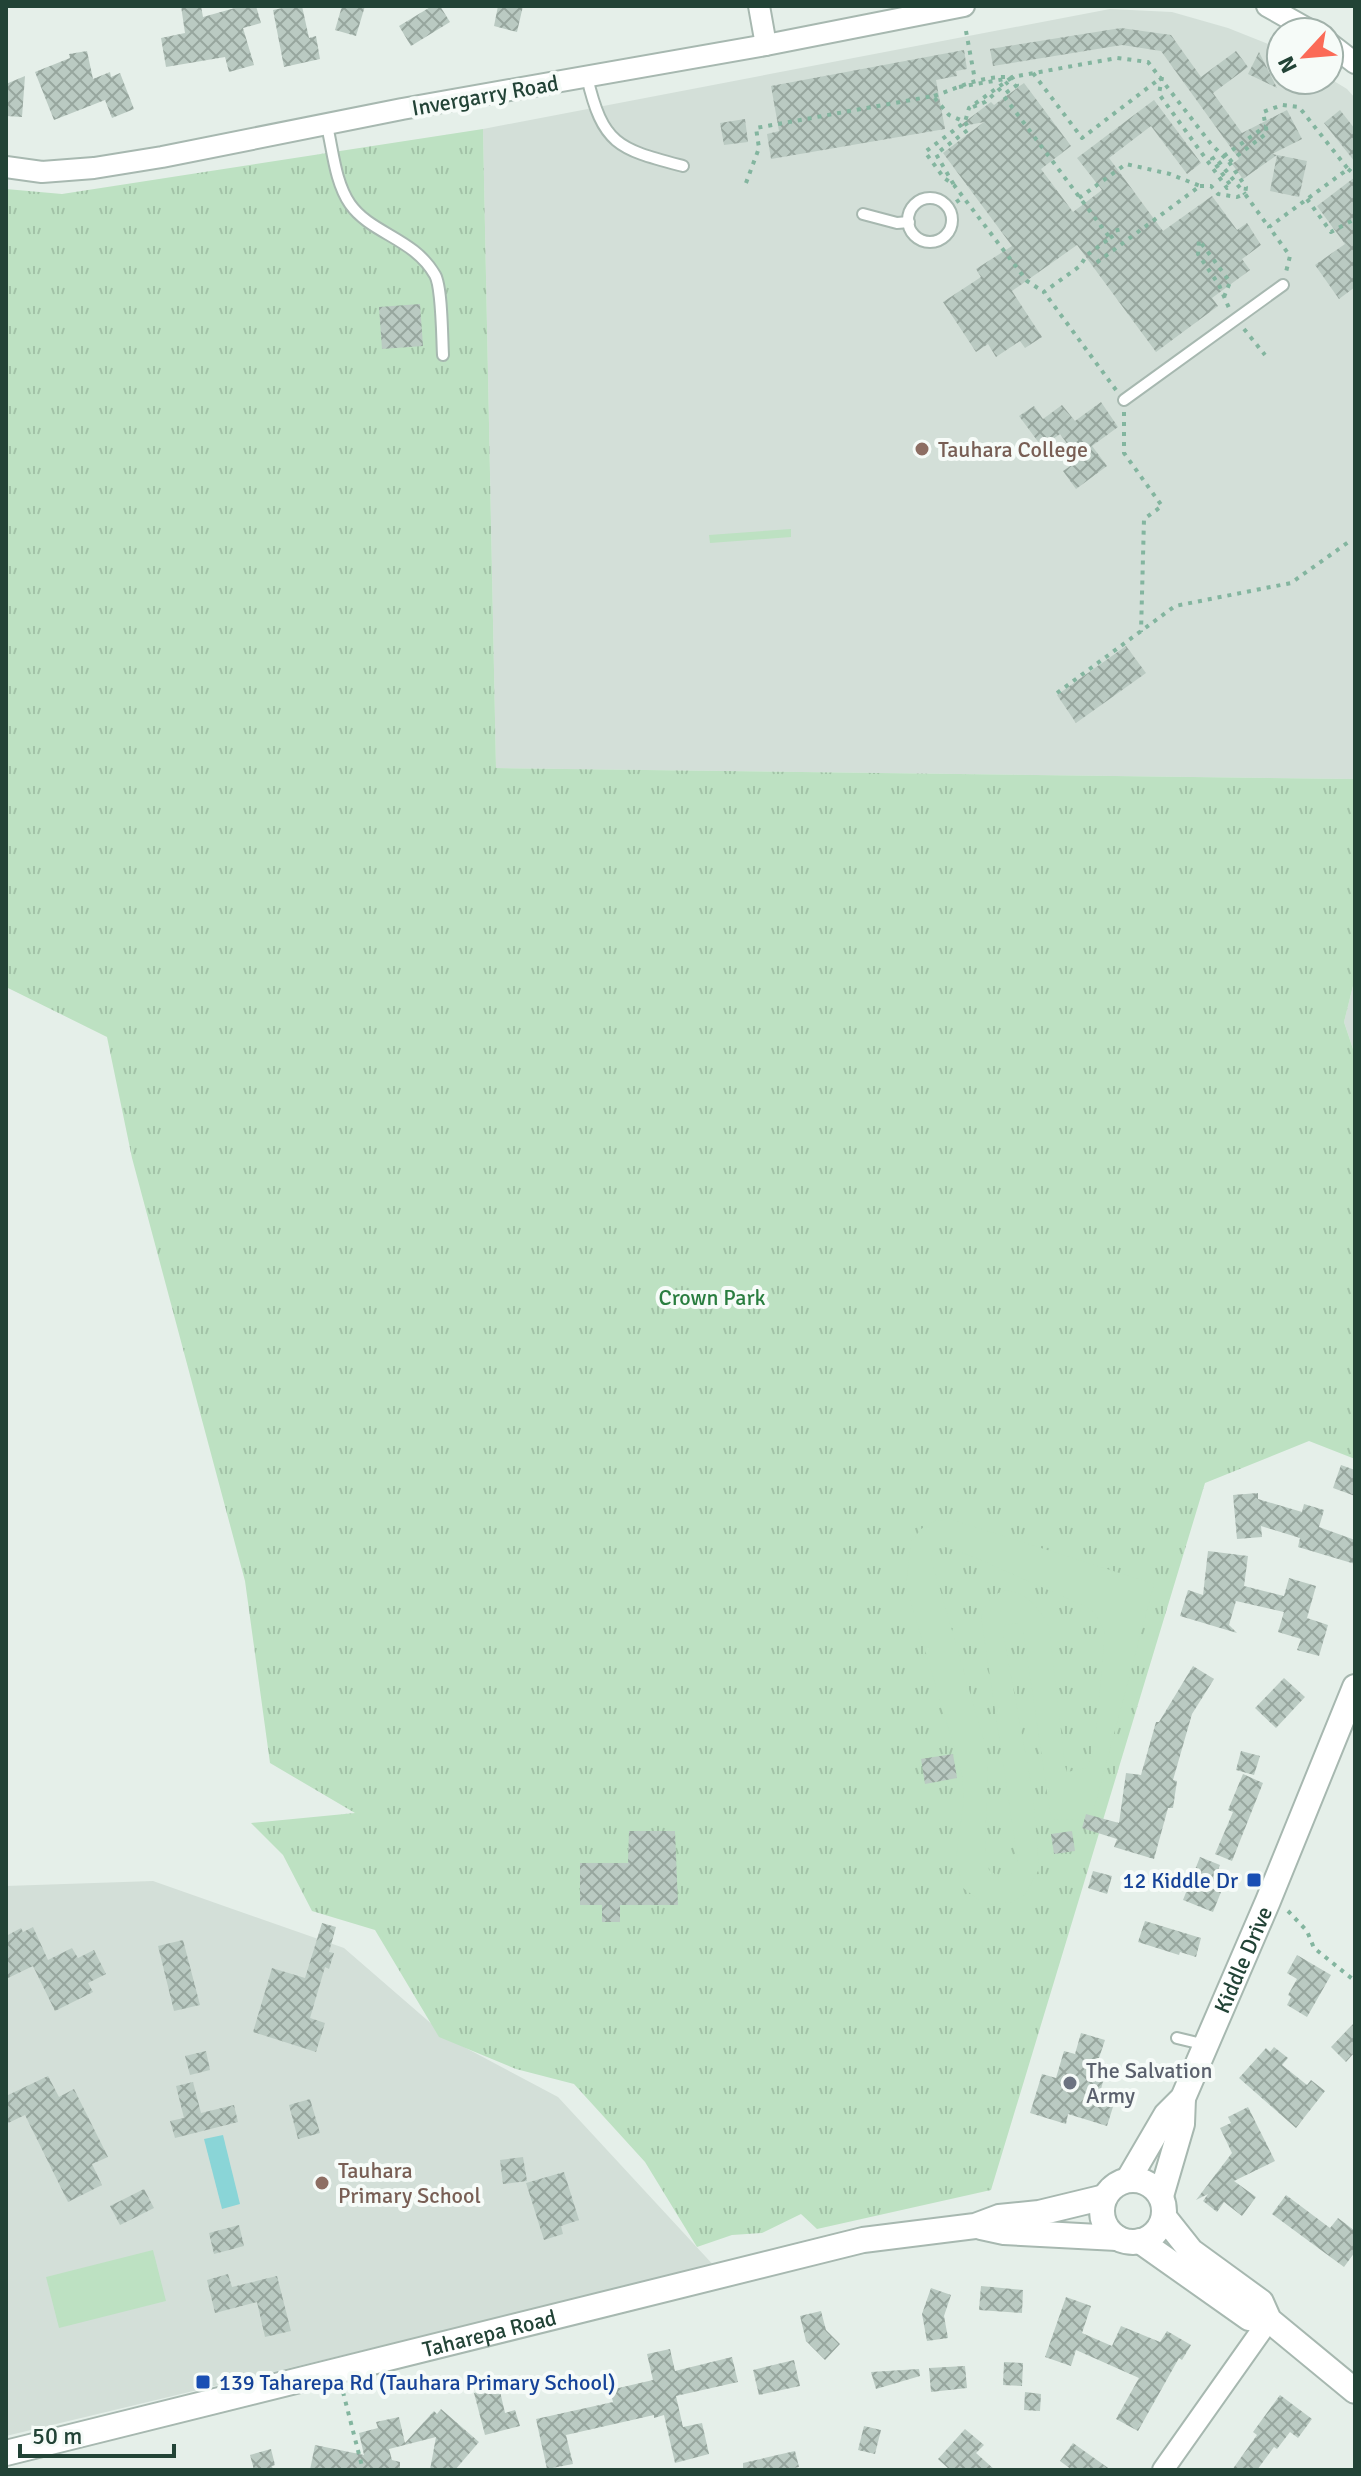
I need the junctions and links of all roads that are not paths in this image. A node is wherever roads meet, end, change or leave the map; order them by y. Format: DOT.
graph roads {
  1 [pos="759,6"];
  2 [pos="964,6"];
  3 [pos="1267,6"];
  4 [pos="1285,16"];
  5 [pos="766,45"];
  6 [pos="587,77"];
  7 [pos="327,126"];
  8 [pos="683,166"];
  9 [pos="6,167"];
  10 [pos="863,214"];
  11 [pos="909,222"];
  12 [pos="1283,285"];
  13 [pos="443,355"];
  14 [pos="1124,400"];
  15 [pos="1355,1687"];
  16 [pos="1177,2038"];
  17 [pos="1206,2045"];
  18 [pos="1183,2098"];
  19 [pos="1128,2180"];
  20 [pos="1105,2197"];
  21 [pos="1162,2206"];
  22 [pos="975,2226"];
  23 [pos="1129,2240"];
  24 [pos="1269,2320"];
  25 [pos="1355,2391"];
  26 [pos="6,2453"];
  27 [pos="1163,2470"];
  1 -- 5 [label="street"];
  2 -- 5 [label="street, Invergarry Road"];
  3 -- 4 [label="street"];
  5 -- 6 [label="street, Invergarry Road"];
  6 -- 7 [label="street, Invergarry Road"];
  6 -- 8 [label="lane"];
  7 -- 9 [label="street, Invergarry Road"];
  7 -- 13 [label="lane"];
  10 -- 11 [label="lane"];
  11 -- 11 [label="lane"];
  12 -- 14 [label="lane"];
  15 -- 17 [label="street, Kiddle Drive"];
  16 -- 17 [label="lane"];
  17 -- 18 [label="street, Kiddle Drive"];
  18 -- 19 [label="street, Kiddle Drive"];
  18 -- 21 [label="street, Kiddle Drive"];
  19 -- 20 [label="street, Taharepa Road"];
  19 -- 21 [label="street"];
  20 -- 22 [label="street, Taharepa Road"];
  20 -- 23 [label="street"];
  21 -- 23 [label="street"];
  21 -- 24 [label="street"];
  22 -- 23 [label="street, Taharepa Road"];
  22 -- 26 [label="street, Taharepa Road"];
  23 -- 24 [label="street"];
  24 -- 25 [label="street"];
  24 -- 27 [label="street"];
}
